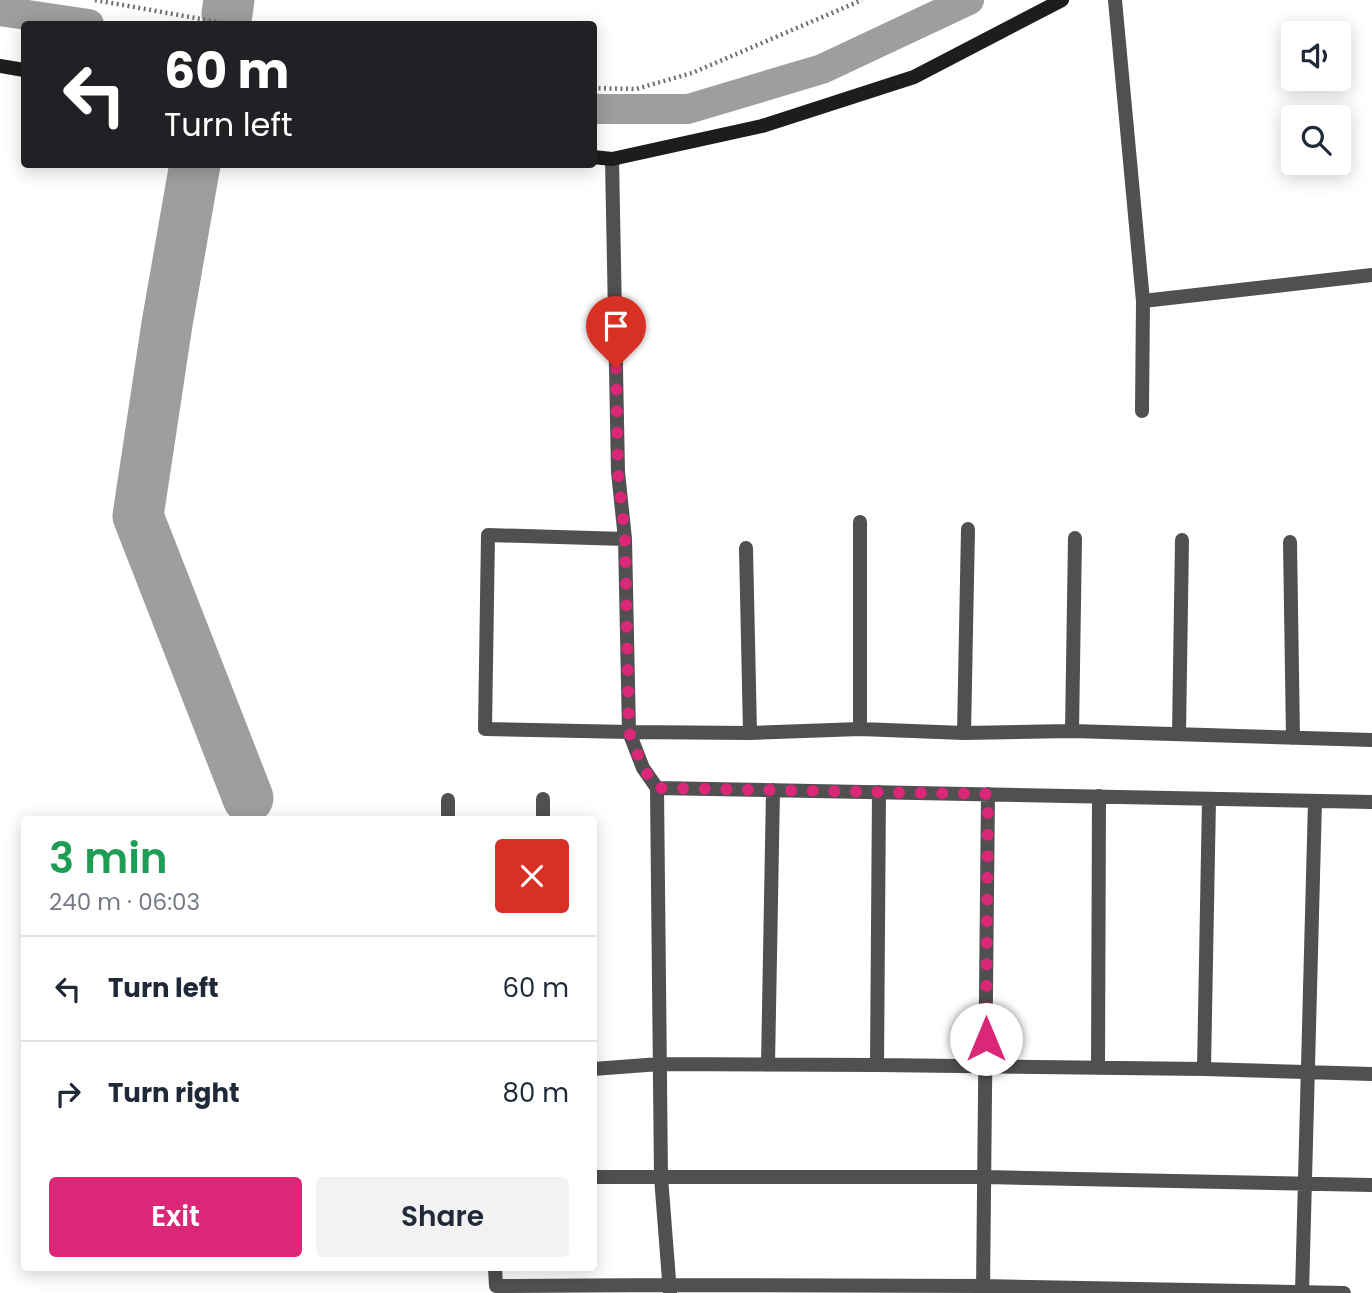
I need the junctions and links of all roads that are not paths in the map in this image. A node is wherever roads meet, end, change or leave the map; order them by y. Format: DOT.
graph roads {
  1 [pos="1062,0"];
  2 [pos="1115,0"];
  3 [pos="0,66"];
  4 [pos="21,70"];
  5 [pos="597,157"];
  6 [pos="612,159"];
  7 [pos="1372,275"];
  8 [pos="1143,301"];
  9 [pos="1142,411"];
  10 [pos="860,522"];
  11 [pos="968,530"];
  12 [pos="625,538"];
  13 [pos="1075,538"];
  14 [pos="1182,540"];
  15 [pos="1290,542"];
  16 [pos="746,548"];
  17 [pos="860,729"];
  18 [pos="1072,731"];
  19 [pos="629,732"];
  20 [pos="750,733"];
  21 [pos="964,733"];
  22 [pos="1179,733"];
  23 [pos="1293,738"];
  24 [pos="1372,740"];
  25 [pos="657,788"];
  26 [pos="773,790"];
  27 [pos="879,792"];
  28 [pos="988,794"];
  29 [pos="1099,796"];
  30 [pos="543,799"];
  31 [pos="1209,799"];
  32 [pos="448,800"];
  33 [pos="1315,801"];
  34 [pos="1372,802"];
  35 [pos="448,816"];
  36 [pos="543,816"];
  37 [pos="660,1064"];
  38 [pos="768,1065"];
  39 [pos="877,1065"];
  40 [pos="986,1066"];
  41 [pos="1098,1068"];
  42 [pos="597,1069"];
  43 [pos="1203,1069"];
  44 [pos="1308,1072"];
  45 [pos="1372,1074"];
  46 [pos="597,1177"];
  47 [pos="661,1177"];
  48 [pos="985,1177"];
  49 [pos="1305,1184"];
  50 [pos="1372,1185"];
  51 [pos="495,1271"];
  52 [pos="670,1289"];
  53 [pos="983,1289"];
  54 [pos="1302,1293"];
  55 [pos="1344,1293"];
  1 -- 6 [label="street"];
  2 -- 8 [label="street"];
  3 -- 4 [label="street"];
  5 -- 6 [label="street"];
  6 -- 12 [label="street"];
  7 -- 8 [label="street"];
  8 -- 9 [label="street"];
  10 -- 17 [label="street"];
  11 -- 21 [label="street"];
  12 -- 19 [label="street"];
  12 -- 19 [label="street"];
  13 -- 18 [label="street"];
  14 -- 22 [label="street"];
  15 -- 23 [label="street"];
  16 -- 20 [label="street"];
  17 -- 20 [label="street"];
  17 -- 21 [label="street"];
  18 -- 21 [label="street"];
  18 -- 22 [label="street"];
  19 -- 20 [label="street"];
  19 -- 25 [label="street"];
  22 -- 23 [label="street"];
  23 -- 24 [label="street"];
  25 -- 26 [label="street"];
  25 -- 37 [label="street"];
  26 -- 27 [label="street"];
  26 -- 38 [label="street"];
  27 -- 28 [label="street"];
  27 -- 39 [label="street"];
  28 -- 29 [label="street"];
  28 -- 40 [label="street"];
  29 -- 31 [label="street"];
  29 -- 41 [label="street"];
  30 -- 36 [label="street"];
  31 -- 33 [label="street"];
  31 -- 43 [label="street"];
  32 -- 35 [label="street"];
  33 -- 34 [label="street"];
  33 -- 44 [label="street"];
  37 -- 38 [label="street"];
  37 -- 42 [label="street"];
  37 -- 47 [label="street"];
  38 -- 39 [label="street"];
  39 -- 40 [label="street"];
  40 -- 41 [label="street"];
  40 -- 48 [label="street"];
  41 -- 43 [label="street"];
  43 -- 44 [label="street"];
  44 -- 45 [label="street"];
  44 -- 49 [label="street"];
  46 -- 47 [label="street"];
  47 -- 48 [label="street"];
  47 -- 52 [label="street"];
  48 -- 49 [label="street"];
  48 -- 53 [label="street"];
  49 -- 50 [label="street"];
  49 -- 54 [label="street"];
  51 -- 52 [label="street"];
  52 -- 53 [label="street"];
  53 -- 54 [label="street"];
  54 -- 55 [label="street"];
}
